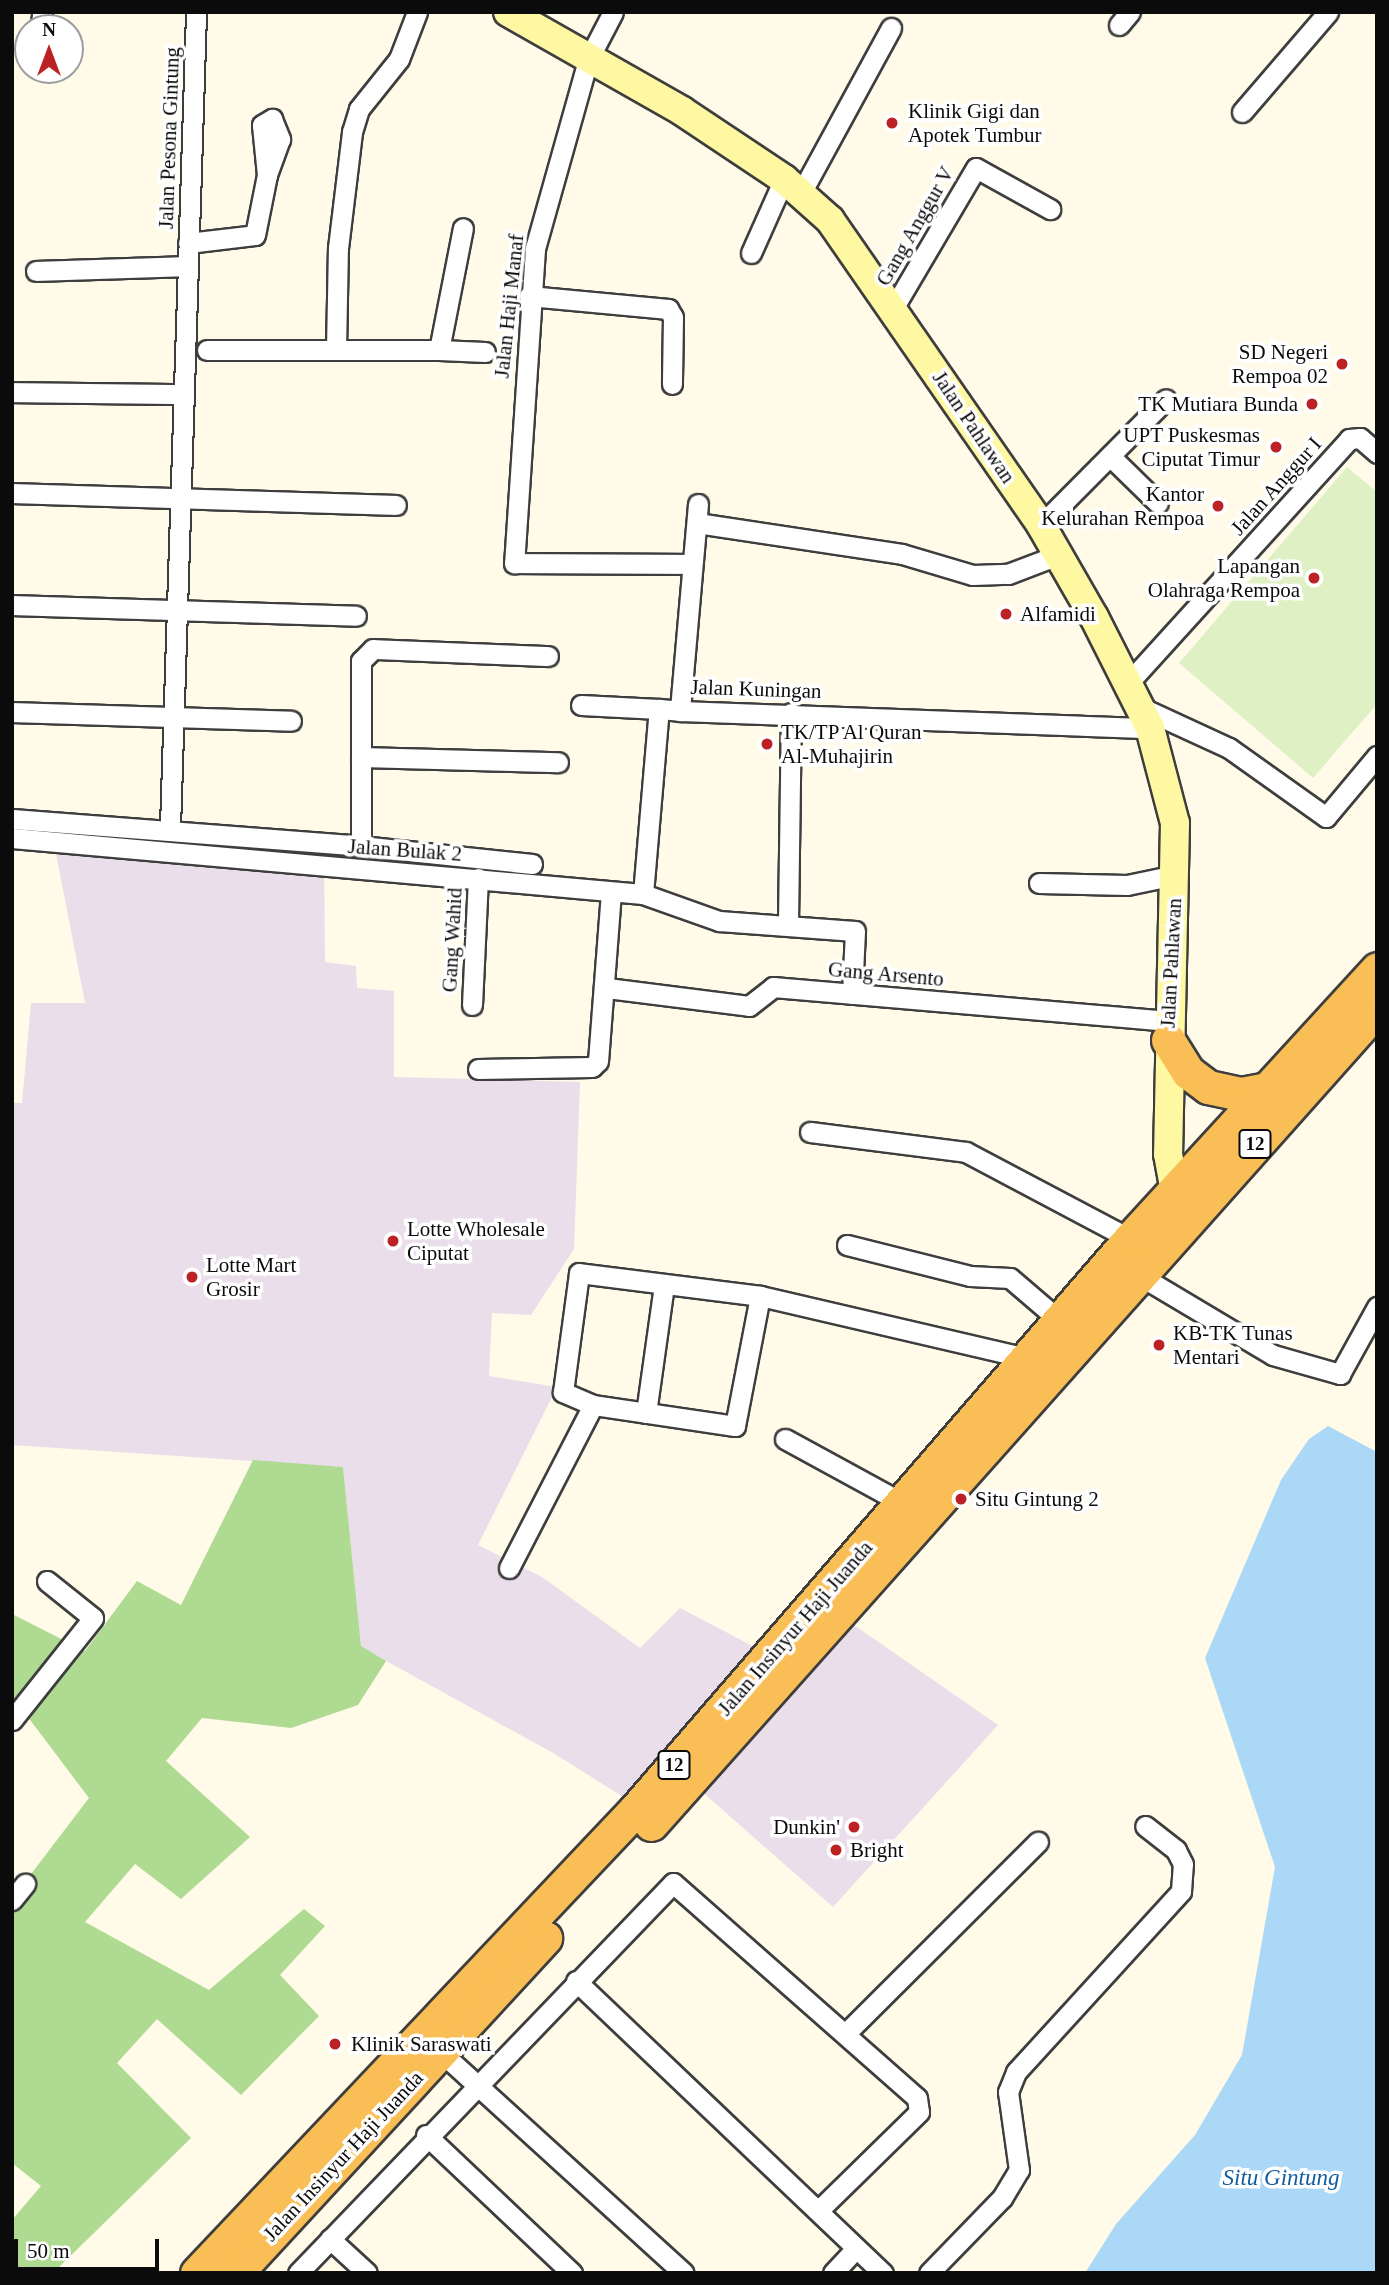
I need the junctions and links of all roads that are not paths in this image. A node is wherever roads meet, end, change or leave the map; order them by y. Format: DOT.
graph roads {
  1 [pos="196,12"];
  2 [pos="417,12"];
  3 [pos="508,12"];
  4 [pos="612,12"];
  5 [pos="1328,12"];
  6 [pos="891,28"];
  7 [pos="588,60"];
  8 [pos="1242,113"];
  9 [pos="267,175"];
  10 [pos="792,186"];
  11 [pos="1050,209"];
  12 [pos="463,228"];
  13 [pos="188,243"];
  14 [pos="751,253"];
  15 [pos="188,266"];
  16 [pos="36,271"];
  17 [pos="529,296"];
  18 [pos="894,307"];
  19 [pos="206,350"];
  20 [pos="336,350"];
  21 [pos="439,350"];
  22 [pos="485,352"];
  23 [pos="672,384"];
  24 [pos="12,392"];
  25 [pos="184,394"];
  26 [pos="1166,399"];
  27 [pos="1377,453"];
  28 [pos="1110,456"];
  29 [pos="12,493"];
  30 [pos="180,498"];
  31 [pos="1158,503"];
  32 [pos="396,505"];
  33 [pos="1041,526"];
  34 [pos="1058,555"];
  35 [pos="691,564"];
  36 [pos="12,605"];
  37 [pos="177,610"];
  38 [pos="356,615"];
  39 [pos="548,656"];
  40 [pos="1129,682"];
  41 [pos="581,705"];
  42 [pos="659,709"];
  43 [pos="680,711"];
  44 [pos="12,712"];
  45 [pos="791,713"];
  46 [pos="1146,718"];
  47 [pos="173,720"];
  48 [pos="291,721"];
  49 [pos="1377,756"];
  50 [pos="361,757"];
  51 [pos="558,762"];
  52 [pos="12,818"];
  53 [pos="170,827"];
  54 [pos="12,838"];
  55 [pos="361,846"];
  56 [pos="532,864"];
  57 [pos="1175,875"];
  58 [pos="478,878"];
  59 [pos="1040,883"];
  60 [pos="611,892"];
  61 [pos="643,894"];
  62 [pos="788,923"];
  63 [pos="1377,970"];
  64 [pos="607,988"];
  65 [pos="852,994"];
  66 [pos="472,1005"];
  67 [pos="1377,1009"];
  68 [pos="1168,1030"];
  69 [pos="478,1069"];
  70 [pos="1271,1088"];
  71 [pos="810,1132"];
  72 [pos="1177,1206"];
  73 [pos="1130,1239"];
  74 [pos="847,1245"];
  75 [pos="1137,1274"];
  76 [pos="664,1285"];
  77 [pos="760,1296"];
  78 [pos="1377,1307"];
  79 [pos="1059,1320"];
  80 [pos="1026,1358"];
  81 [pos="593,1405"];
  82 [pos="646,1412"];
  83 [pos="785,1439"];
  84 [pos="904,1504"];
  85 [pos="509,1568"];
  86 [pos="47,1581"];
  87 [pos="12,1720"];
  88 [pos="1145,1826"];
  89 [pos="1038,1842"];
  90 [pos="576,1981"];
  91 [pos="846,2033"];
  92 [pos="430,2042"];
  93 [pos="475,2083"];
  94 [pos="426,2135"];
  95 [pos="820,2210"];
  96 [pos="330,2239"];
  97 [pos="855,2249"];
  98 [pos="197,2273"];
  99 [pos="236,2273"];
  100 [pos="298,2273"];
  101 [pos="367,2273"];
  102 [pos="572,2273"];
  103 [pos="684,2273"];
  104 [pos="833,2273"];
  105 [pos="883,2273"];
  106 [pos="929,2273"];
  1 -- 13 [label="street, Jalan Pesona Gintung"];
  2 -- 20 [label="street"];
  3 -- 7 [label="main road, Jalan Pahlawan"];
  4 -- 7 [label="street, Jalan Haji Manaf"];
  5 -- 8 [label="street"];
  6 -- 10 [label="street"];
  7 -- 10 [label="main road, Jalan Pahlawan"];
  7 -- 17 [label="street, Jalan Haji Manaf"];
  9 -- 13 [label="street"];
  10 -- 14 [label="street"];
  10 -- 18 [label="main road, Jalan Pahlawan"];
  11 -- 18 [label="street, Gang Anggur V"];
  12 -- 21 [label="street"];
  13 -- 15 [label="street, Jalan Pesona Gintung"];
  15 -- 16 [label="street"];
  15 -- 25 [label="street, Jalan Pesona Gintung"];
  17 -- 23 [label="street"];
  17 -- 35 [label="street, Jalan Haji Manaf"];
  18 -- 33 [label="main road, Jalan Pahlawan"];
  19 -- 20 [label="street"];
  20 -- 21 [label="street"];
  21 -- 22 [label="street"];
  24 -- 25 [label="street"];
  25 -- 30 [label="street, Jalan Pesona Gintung"];
  26 -- 28 [label="street"];
  27 -- 40 [label="street, Jalan Anggur I"];
  28 -- 31 [label="street"];
  28 -- 33 [label="street"];
  29 -- 30 [label="street"];
  30 -- 32 [label="street"];
  30 -- 37 [label="street, Jalan Pesona Gintung"];
  33 -- 34 [label="main road, Jalan Pahlawan"];
  34 -- 35 [label="street, Jalan Kuningan"];
  34 -- 40 [label="main road, Jalan Pahlawan"];
  35 -- 43 [label="street, Jalan Kuningan"];
  36 -- 37 [label="street"];
  37 -- 38 [label="street"];
  37 -- 47 [label="street, Jalan Pesona Gintung"];
  39 -- 50 [label="street"];
  40 -- 46 [label="main road, Jalan Pahlawan"];
  41 -- 42 [label="street"];
  42 -- 43 [label="street"];
  42 -- 61 [label="street"];
  43 -- 45 [label="street, Jalan Kuningan"];
  44 -- 47 [label="street"];
  45 -- 46 [label="street, Jalan Kuningan"];
  45 -- 62 [label="street"];
  46 -- 49 [label="street"];
  46 -- 57 [label="main road, Jalan Pahlawan"];
  47 -- 48 [label="street"];
  47 -- 53 [label="street, Jalan Pesona Gintung"];
  50 -- 51 [label="street"];
  50 -- 55 [label="street"];
  52 -- 53 [label="street"];
  53 -- 55 [label="street"];
  54 -- 58 [label="street, Jalan Bulak 2"];
  55 -- 56 [label="street"];
  57 -- 59 [label="street"];
  57 -- 68 [label="main road, Jalan Pahlawan"];
  58 -- 60 [label="street, Jalan Bulak 2"];
  58 -- 66 [label="street, Gang Wahid"];
  60 -- 61 [label="street, Jalan Bulak 2"];
  60 -- 64 [label="street"];
  61 -- 62 [label="street, Jalan Bulak 2"];
  62 -- 65 [label="street, Jalan Bulak 2"];
  63 -- 70 [label="highway, Jalan Insinyur Haji Juanda / 12"];
  64 -- 65 [label="street, Gang Arsento"];
  64 -- 69 [label="street"];
  65 -- 68 [label="street, Gang Arsento"];
  67 -- 72 [label="highway, Jalan Insinyur Haji Juanda / 12"];
  68 -- 70 [label="highway"];
  68 -- 72 [label="main road, Jalan Pahlawan"];
  70 -- 72 [label="highway, Jalan Insinyur Haji Juanda / 12"];
  71 -- 73 [label="street"];
  72 -- 73 [label="highway, Jalan Insinyur Haji Juanda / 12"];
  72 -- 75 [label="highway, Jalan Insinyur Haji Juanda / 12"];
  73 -- 79 [label="highway, Jalan Insinyur Haji Juanda / 12"];
  74 -- 79 [label="street"];
  75 -- 78 [label="street"];
  75 -- 92 [label="highway, Jalan Insinyur Haji Juanda / 12"];
  76 -- 77 [label="street"];
  76 -- 81 [label="street"];
  76 -- 82 [label="street"];
  77 -- 80 [label="street"];
  77 -- 82 [label="street"];
  79 -- 80 [label="highway, Jalan Insinyur Haji Juanda / 12"];
  80 -- 84 [label="highway, Jalan Insinyur Haji Juanda / 12"];
  81 -- 82 [label="street"];
  81 -- 85 [label="street"];
  83 -- 84 [label="street"];
  84 -- 92 [label="highway, Jalan Insinyur Haji Juanda / 12"];
  86 -- 87 [label="street"];
  88 -- 106 [label="street"];
  89 -- 91 [label="street"];
  90 -- 91 [label="street"];
  90 -- 93 [label="street"];
  90 -- 95 [label="street"];
  91 -- 95 [label="street"];
  92 -- 93 [label="street"];
  92 -- 98 [label="highway, Jalan Insinyur Haji Juanda / 12"];
  92 -- 99 [label="highway, Jalan Insinyur Haji Juanda / 12"];
  93 -- 94 [label="street"];
  93 -- 103 [label="street"];
  94 -- 96 [label="street"];
  94 -- 102 [label="street"];
  95 -- 97 [label="street"];
  96 -- 100 [label="street"];
  96 -- 101 [label="street"];
  97 -- 104 [label="street"];
  97 -- 105 [label="street"];
}
